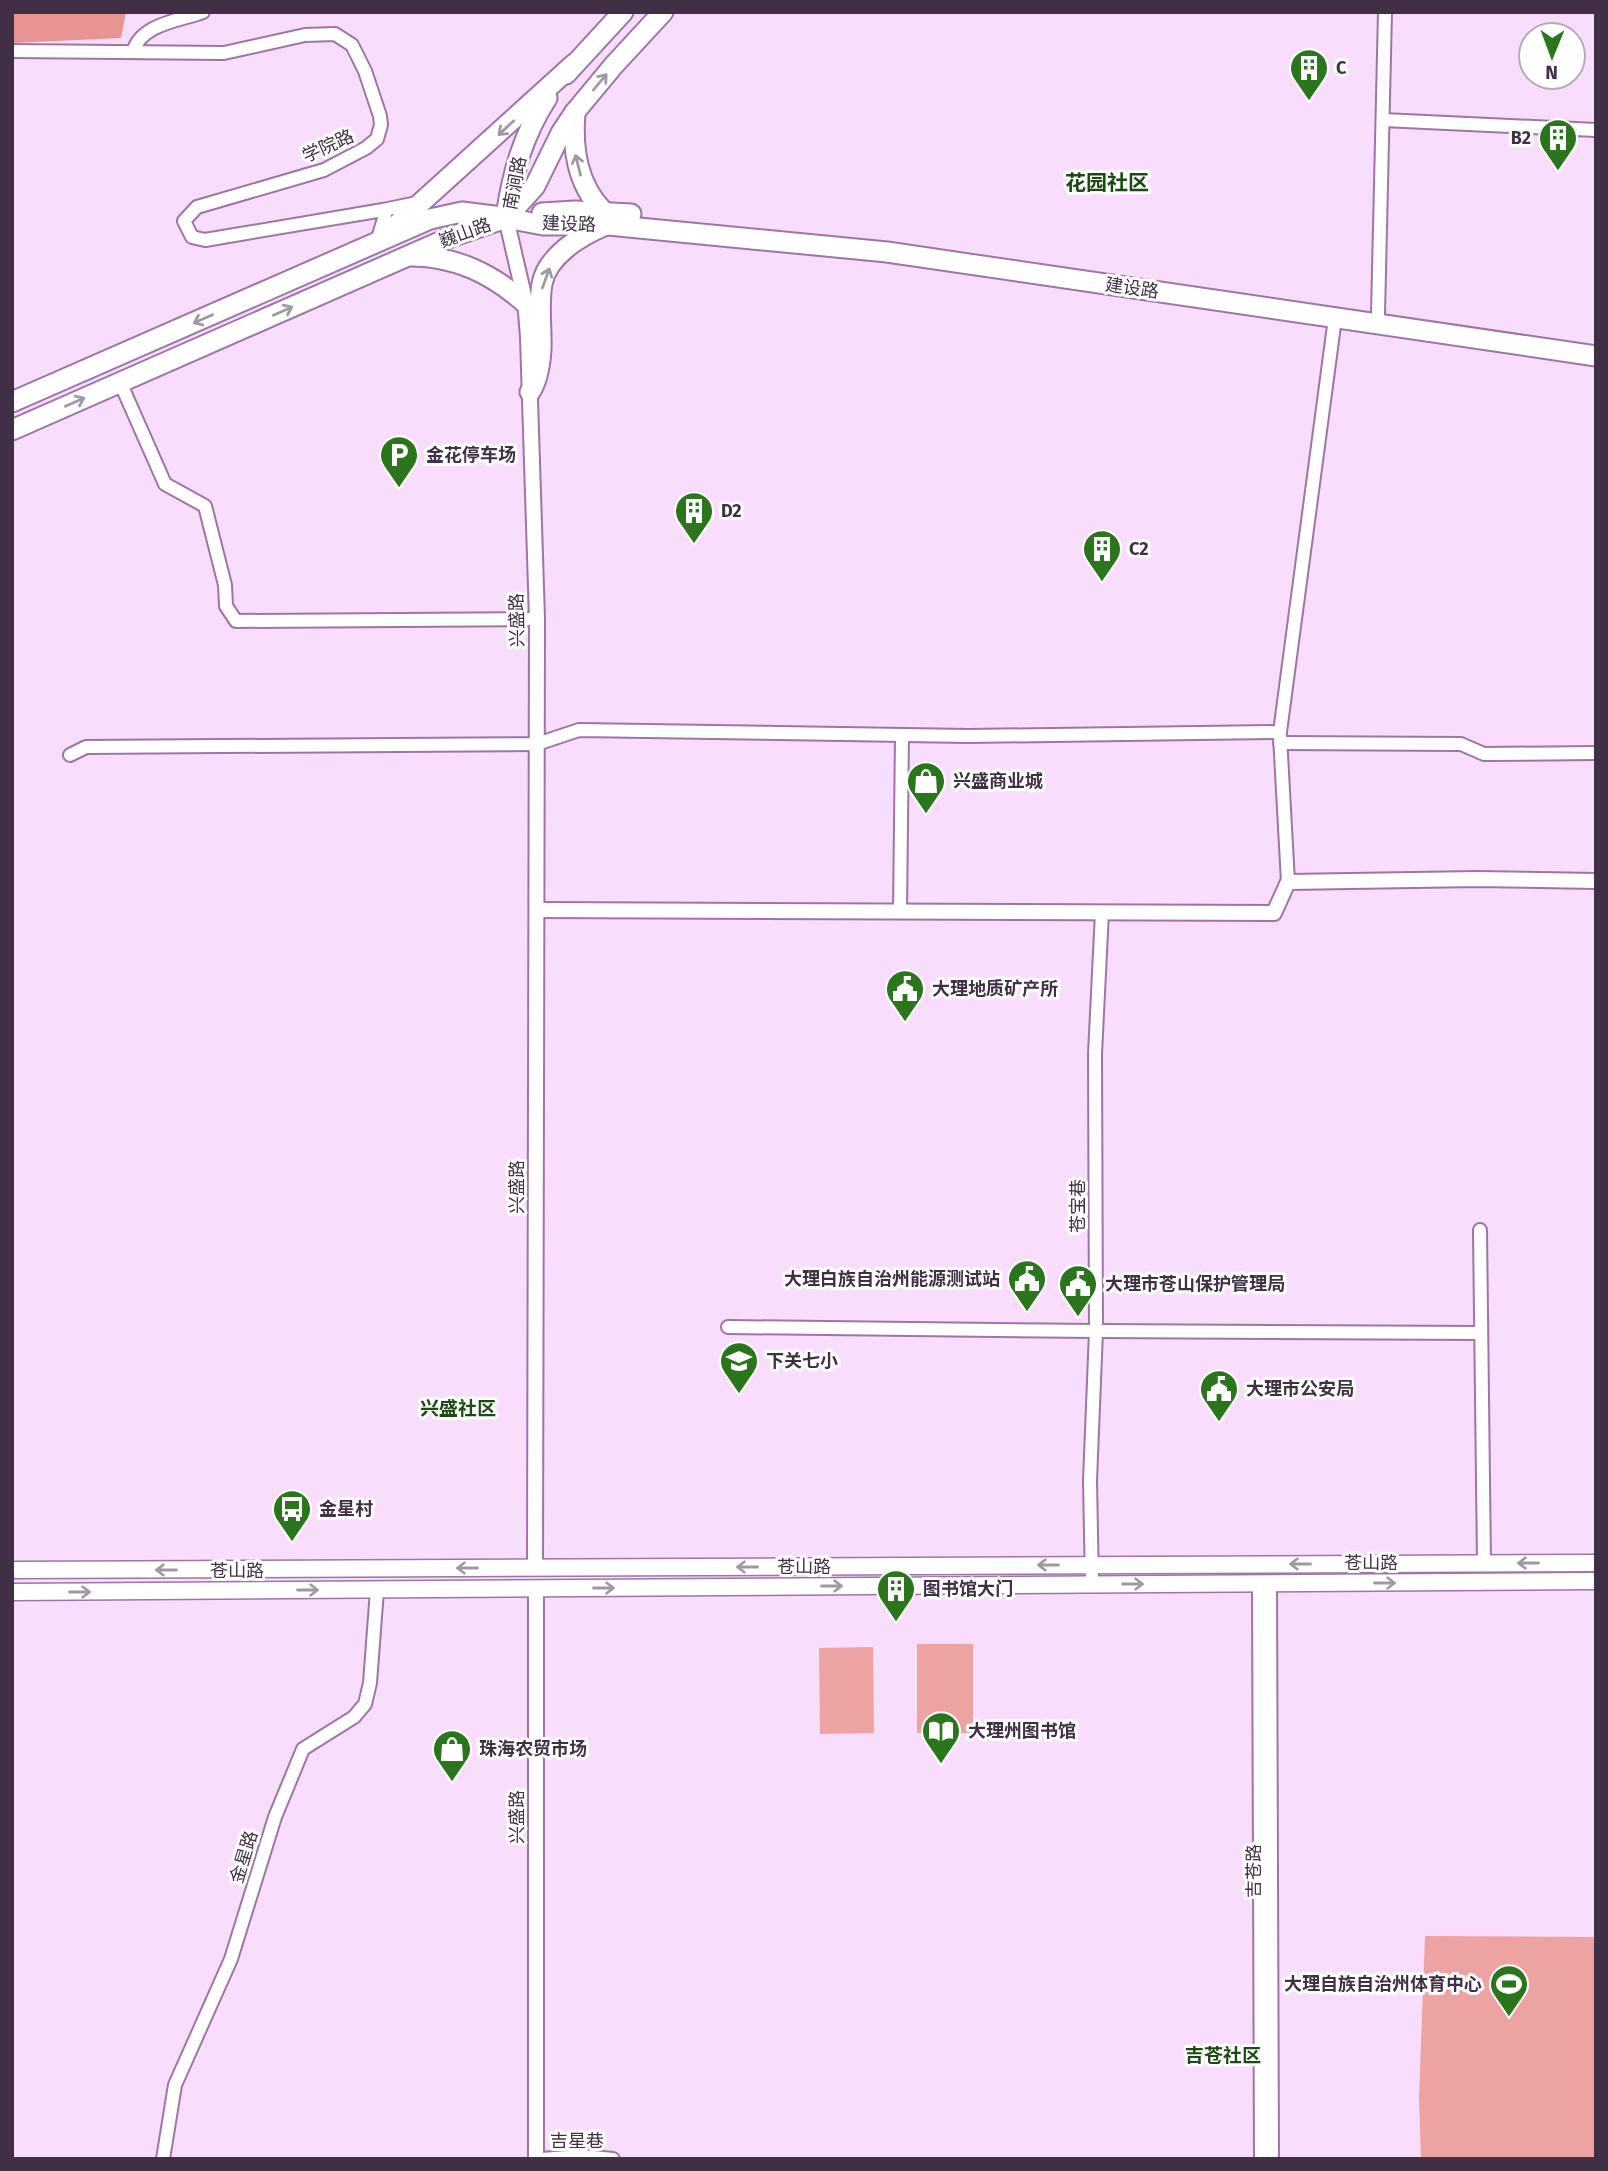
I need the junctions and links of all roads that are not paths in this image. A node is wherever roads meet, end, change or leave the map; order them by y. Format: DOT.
graph roads {
  1 [pos="203,12"];
  2 [pos="623,12"];
  3 [pos="663,12"];
  4 [pos="1385,12"];
  5 [pos="12,51"];
  6 [pos="133,52"];
  7 [pos="574,64"];
  8 [pos="575,112"];
  9 [pos="1382,120"];
  10 [pos="1596,130"];
  11 [pos="425,201"];
  12 [pos="383,211"];
  13 [pos="506,218"];
  14 [pos="605,218"];
  15 [pos="377,242"];
  16 [pos="407,257"];
  17 [pos="525,303"];
  18 [pos="1378,314"];
  19 [pos="1335,318"];
  20 [pos="1596,344"];
  21 [pos="1596,356"];
  22 [pos="120,382"];
  23 [pos="530,393"];
  24 [pos="12,402"];
  25 [pos="12,430"];
  26 [pos="537,619"];
  27 [pos="902,735"];
  28 [pos="1280,735"];
  29 [pos="537,744"];
  30 [pos="1596,753"];
  31 [pos="70,755"];
  32 [pos="1596,881"];
  33 [pos="1288,882"];
  34 [pos="537,910"];
  35 [pos="900,912"];
  36 [pos="1102,912"];
  37 [pos="1480,1230"];
  38 [pos="728,1327"];
  39 [pos="1096,1331"];
  40 [pos="1481,1333"];
  41 [pos="1484,1563"];
  42 [pos="1596,1563"];
  43 [pos="1092,1565"];
  44 [pos="535,1568"];
  45 [pos="12,1570"];
  46 [pos="1596,1581"];
  47 [pos="1092,1584"];
  48 [pos="1265,1584"];
  49 [pos="536,1588"];
  50 [pos="377,1590"];
  51 [pos="12,1592"];
  52 [pos="163,2159"];
  53 [pos="538,2159"];
  54 [pos="613,2159"];
  55 [pos="1261,2159"];
  56 [pos="1272,2159"];
  1 -- 6 [label="street"];
  2 -- 7 [label="main road, 南涧路"];
  8 -- 3 [label="main road, 南涧路, one-way"];
  4 -- 9 [label="street"];
  5 -- 6 [label="street, 学院路"];
  6 -- 12 [label="street, 学院路"];
  7 -- 11 [label="main road, one-way"];
  7 -- 13 [label="main road, 南涧路"];
  8 -- 13 [label="main road, 南涧路"];
  14 -- 8 [label="main road, one-way"];
  9 -- 10 [label="street"];
  9 -- 18 [label="street"];
  11 -- 12 [label="street"];
  11 -- 15 [label="main road"];
  12 -- 15 [label="street"];
  13 -- 14 [label="main road, 建设路"];
  13 -- 15 [label="main road, 巍山路"];
  13 -- 16 [label="main road, 巍山路"];
  13 -- 17 [label="street, 兴盛路"];
  14 -- 18 [label="main road, 建设路"];
  14 -- 19 [label="main road, 建设路"];
  23 -- 14 [label="main road, one-way"];
  15 -- 24 [label="main road, 巍山路, one-way"];
  16 -- 17 [label="main road"];
  22 -- 16 [label="main road, 巍山路, one-way"];
  17 -- 23 [label="street, 兴盛路"];
  18 -- 20 [label="main road, 建设路"];
  19 -- 21 [label="main road, 建设路"];
  19 -- 28 [label="street"];
  25 -- 22 [label="main road, 巍山路, one-way"];
  22 -- 26 [label="street"];
  23 -- 26 [label="street, 兴盛路"];
  26 -- 29 [label="street, 兴盛路"];
  27 -- 28 [label="street"];
  27 -- 29 [label="street"];
  27 -- 35 [label="street"];
  28 -- 30 [label="street"];
  28 -- 33 [label="street"];
  29 -- 31 [label="street"];
  29 -- 34 [label="street, 兴盛路"];
  32 -- 33 [label="street"];
  33 -- 36 [label="street"];
  34 -- 35 [label="street"];
  34 -- 44 [label="street, 兴盛路"];
  35 -- 36 [label="street"];
  36 -- 39 [label="street, 苍宝巷"];
  37 -- 40 [label="street"];
  38 -- 39 [label="street"];
  39 -- 40 [label="street"];
  39 -- 43 [label="street, 苍宝巷"];
  40 -- 41 [label="street"];
  42 -- 41 [label="main road, 苍山路, one-way"];
  41 -- 43 [label="main road, 苍山路, one-way"];
  43 -- 44 [label="main road, 苍山路, one-way"];
  43 -- 47 [label="street, 苍宝巷"];
  44 -- 45 [label="main road, 苍山路, one-way"];
  44 -- 49 [label="main road, 兴盛路"];
  48 -- 46 [label="main road, 苍山路, one-way"];
  47 -- 48 [label="main road, 苍山路, one-way"];
  49 -- 47 [label="main road, 苍山路, one-way"];
  48 -- 55 [label="street, 吉苍路"];
  48 -- 56 [label="street, 吉苍路"];
  49 -- 50 [label="main road, 苍山路"];
  49 -- 53 [label="street, 兴盛路"];
  51 -- 50 [label="main road, 苍山路, one-way"];
  50 -- 52 [label="street, 金星路"];
  53 -- 54 [label="street, 吉星巷"];
}
